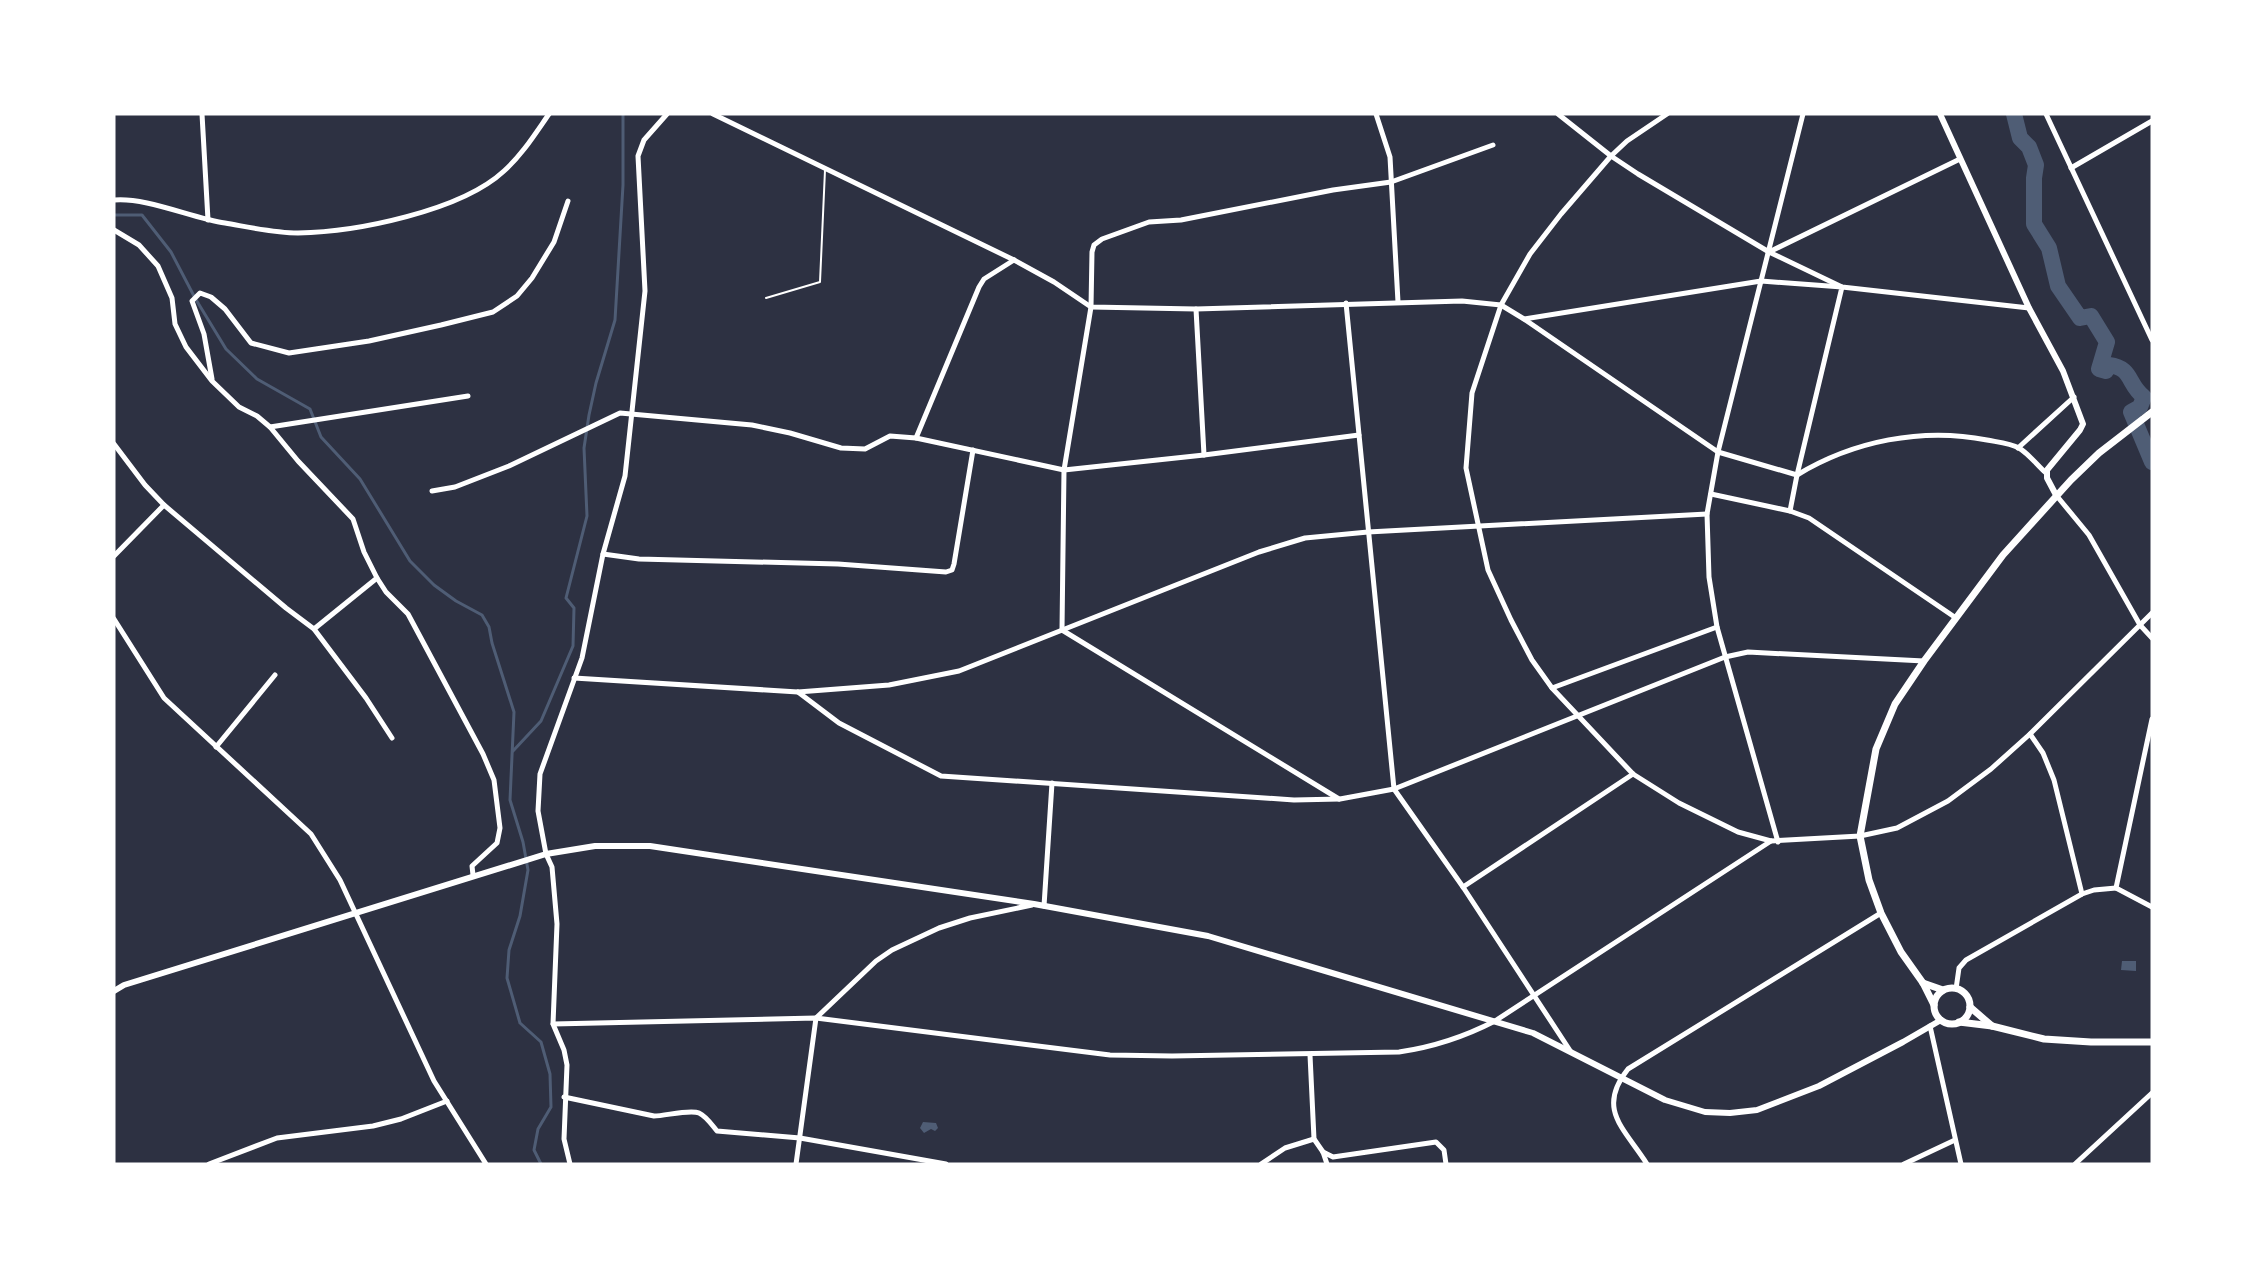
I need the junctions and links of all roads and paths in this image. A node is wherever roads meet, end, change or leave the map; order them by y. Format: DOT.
graph roads {
  1 [pos="202,114"];
  2 [pos="549,114"];
  3 [pos="667,114"];
  4 [pos="713,114"];
  5 [pos="1376,114"];
  6 [pos="1558,114"];
  7 [pos="1667,114"];
  8 [pos="1803,114"];
  9 [pos="1940,114"];
  10 [pos="2046,114"];
  11 [pos="2152,121"];
  12 [pos="1493,145"];
  13 [pos="1611,156"];
  14 [pos="1960,159"];
  15 [pos="2071,168"];
  16 [pos="825,170"];
  17 [pos="1391,182"];
  18 [pos="114,200"];
  19 [pos="568,201"];
  20 [pos="208,220"];
  21 [pos="114,230"];
  22 [pos="1769,252"];
  23 [pos="1014,260"];
  24 [pos="1761,281"];
  25 [pos="1842,287"];
  26 [pos="766,298"];
  27 [pos="1398,302"];
  28 [pos="1346,303"];
  29 [pos="1501,305"];
  30 [pos="1091,307"];
  31 [pos="2029,308"];
  32 [pos="1196,309"];
  33 [pos="1524,319"];
  34 [pos="2152,340"];
  35 [pos="212,381"];
  36 [pos="468,396"];
  37 [pos="2074,397"];
  38 [pos="2152,412"];
  39 [pos="631,414"];
  40 [pos="270,427"];
  41 [pos="1359,435"];
  42 [pos="916,438"];
  43 [pos="114,444"];
  44 [pos="2018,448"];
  45 [pos="973,450"];
  46 [pos="1718,452"];
  47 [pos="1204,455"];
  48 [pos="1064,470"];
  49 [pos="2046,472"];
  50 [pos="1797,475"];
  51 [pos="432,490"];
  52 [pos="1711,494"];
  53 [pos="2056,495"];
  54 [pos="164,505"];
  55 [pos="1790,511"];
  56 [pos="1707,514"];
  57 [pos="1478,528"];
  58 [pos="1368,532"];
  59 [pos="603,554"];
  60 [pos="114,556"];
  61 [pos="377,578"];
  62 [pos="2152,613"];
  63 [pos="1956,618"];
  64 [pos="114,620"];
  65 [pos="2140,625"];
  66 [pos="1717,627"];
  67 [pos="314,629"];
  68 [pos="1062,630"];
  69 [pos="2152,638"];
  70 [pos="1725,657"];
  71 [pos="1924,661"];
  72 [pos="275,675"];
  73 [pos="574,678"];
  74 [pos="1552,688"];
  75 [pos="798,692"];
  76 [pos="1577,715"];
  77 [pos="2152,719"];
  78 [pos="2030,734"];
  79 [pos="392,738"];
  80 [pos="216,747"];
  81 [pos="1633,774"];
  82 [pos="1052,783"];
  83 [pos="1394,789"];
  84 [pos="1340,799"];
  85 [pos="1860,836"];
  86 [pos="1771,841"];
  87 [pos="1778,842"];
  88 [pos="546,854"];
  89 [pos="473,875"];
  90 [pos="1464,887"];
  91 [pos="2116,888"];
  92 [pos="2082,894"];
  93 [pos="1034,904"];
  94 [pos="1044,906"];
  95 [pos="2152,908"];
  96 [pos="355,912"];
  97 [pos="1881,913"];
  98 [pos="1923,982"];
  99 [pos="1956,989"];
  100 [pos="1943,990"];
  101 [pos="114,991"];
  102 [pos="1534,996"];
  103 [pos="1934,1005"];
  104 [pos="1970,1007"];
  105 [pos="816,1018"];
  106 [pos="1941,1020"];
  107 [pos="1495,1021"];
  108 [pos="1959,1022"];
  109 [pos="553,1024"];
  110 [pos="1930,1026"];
  111 [pos="1992,1026"];
  112 [pos="2152,1042"];
  113 [pos="1573,1054"];
  114 [pos="1310,1055"];
  115 [pos="1620,1079"];
  116 [pos="2152,1093"];
  117 [pos="564,1097"];
  118 [pos="447,1101"];
  119 [pos="800,1138"];
  120 [pos="1314,1139"];
  121 [pos="1955,1140"];
  122 [pos="1323,1152"];
  123 [pos="209,1164"];
  124 [pos="486,1164"];
  125 [pos="570,1164"];
  126 [pos="796,1164"];
  127 [pos="946,1164"];
  128 [pos="1261,1164"];
  129 [pos="1327,1164"];
  130 [pos="1446,1164"];
  131 [pos="1647,1164"];
  132 [pos="1904,1164"];
  133 [pos="1961,1164"];
  134 [pos="2074,1164"];
  1 -- 20 [label="street"];
  2 -- 20 [label="street"];
  3 -- 39 [label="street"];
  4 -- 16 [label="street"];
  5 -- 17 [label="street"];
  6 -- 13 [label="street"];
  7 -- 13 [label="street"];
  8 -- 22 [label="street"];
  9 -- 14 [label="street"];
  10 -- 15 [label="street"];
  11 -- 15 [label="street"];
  12 -- 17 [label="street"];
  13 -- 22 [label="street"];
  13 -- 29 [label="street"];
  14 -- 22 [label="street"];
  14 -- 31 [label="street"];
  15 -- 34 [label="street"];
  16 -- 23 [label="street"];
  16 -- 26 [label="lane"];
  17 -- 27 [label="street"];
  17 -- 30 [label="street"];
  18 -- 20 [label="street"];
  19 -- 35 [label="street"];
  21 -- 35 [label="street"];
  22 -- 24 [label="street"];
  22 -- 25 [label="street"];
  23 -- 30 [label="street"];
  23 -- 42 [label="street"];
  24 -- 25 [label="street"];
  24 -- 33 [label="street"];
  24 -- 46 [label="street"];
  25 -- 31 [label="street"];
  25 -- 50 [label="street"];
  27 -- 28 [label="street"];
  27 -- 29 [label="street"];
  28 -- 32 [label="street"];
  28 -- 41 [label="street"];
  29 -- 33 [label="street"];
  29 -- 57 [label="street"];
  30 -- 32 [label="street"];
  30 -- 48 [label="street"];
  31 -- 37 [label="street"];
  32 -- 47 [label="street"];
  33 -- 46 [label="street"];
  35 -- 40 [label="street"];
  36 -- 40 [label="street"];
  37 -- 44 [label="street"];
  37 -- 49 [label="street"];
  38 -- 53 [label="main road"];
  39 -- 42 [label="street"];
  39 -- 51 [label="street"];
  39 -- 59 [label="street"];
  40 -- 61 [label="street"];
  41 -- 47 [label="street"];
  41 -- 58 [label="street"];
  42 -- 45 [label="street"];
  43 -- 54 [label="street"];
  44 -- 49 [label="street"];
  44 -- 50 [label="street"];
  45 -- 48 [label="street"];
  45 -- 59 [label="street"];
  46 -- 50 [label="street"];
  46 -- 52 [label="street"];
  47 -- 48 [label="street"];
  48 -- 68 [label="street"];
  49 -- 53 [label="street"];
  50 -- 55 [label="street"];
  52 -- 55 [label="street"];
  52 -- 56 [label="street"];
  53 -- 63 [label="main road"];
  53 -- 65 [label="street"];
  54 -- 60 [label="street"];
  54 -- 67 [label="street"];
  55 -- 63 [label="street"];
  56 -- 57 [label="street"];
  56 -- 66 [label="street"];
  57 -- 58 [label="street"];
  57 -- 74 [label="street"];
  58 -- 68 [label="street"];
  58 -- 83 [label="street"];
  59 -- 73 [label="street"];
  61 -- 67 [label="street"];
  61 -- 89 [label="street"];
  62 -- 65 [label="street"];
  63 -- 71 [label="main road"];
  64 -- 80 [label="street"];
  65 -- 69 [label="street"];
  65 -- 78 [label="street"];
  66 -- 70 [label="street"];
  66 -- 74 [label="street"];
  67 -- 79 [label="street"];
  68 -- 75 [label="street"];
  68 -- 84 [label="street"];
  70 -- 71 [label="street"];
  70 -- 76 [label="street"];
  70 -- 87 [label="street"];
  71 -- 85 [label="main road"];
  72 -- 80 [label="street"];
  73 -- 75 [label="street"];
  73 -- 88 [label="street"];
  74 -- 76 [label="street"];
  75 -- 82 [label="street"];
  76 -- 81 [label="street"];
  76 -- 83 [label="street"];
  77 -- 91 [label="street"];
  78 -- 85 [label="street"];
  78 -- 92 [label="street"];
  80 -- 96 [label="street"];
  81 -- 86 [label="street"];
  81 -- 90 [label="street"];
  82 -- 84 [label="street"];
  82 -- 94 [label="street"];
  83 -- 84 [label="street"];
  83 -- 90 [label="street"];
  85 -- 87 [label="street"];
  85 -- 97 [label="main road"];
  86 -- 87 [label="street"];
  86 -- 102 [label="street"];
  88 -- 89 [label="street"];
  88 -- 93 [label="street"];
  88 -- 109 [label="street"];
  89 -- 96 [label="street"];
  90 -- 102 [label="street"];
  91 -- 92 [label="street"];
  91 -- 95 [label="street"];
  92 -- 99 [label="street"];
  93 -- 94 [label="street"];
  93 -- 105 [label="street"];
  94 -- 107 [label="street"];
  96 -- 101 [label="street"];
  96 -- 118 [label="street"];
  97 -- 98 [label="main road"];
  97 -- 115 [label="street"];
  98 -- 100 [label="main road"];
  98 -- 103 [label="main road"];
  99 -- 100 [label="main road"];
  99 -- 104 [label="main road"];
  100 -- 103 [label="main road"];
  102 -- 107 [label="street"];
  102 -- 113 [label="street"];
  103 -- 106 [label="main road"];
  104 -- 108 [label="main road"];
  104 -- 111 [label="main road"];
  105 -- 109 [label="street"];
  105 -- 114 [label="street"];
  105 -- 119 [label="street"];
  106 -- 108 [label="main road"];
  106 -- 110 [label="street"];
  107 -- 113 [label="street"];
  107 -- 114 [label="street"];
  108 -- 111 [label="main road"];
  109 -- 117 [label="street"];
  110 -- 115 [label="street"];
  110 -- 121 [label="street"];
  111 -- 112 [label="main road"];
  113 -- 115 [label="street"];
  114 -- 120 [label="street"];
  115 -- 131 [label="street"];
  116 -- 134 [label="street"];
  117 -- 119 [label="street"];
  117 -- 125 [label="street"];
  118 -- 123 [label="street"];
  118 -- 124 [label="street"];
  119 -- 126 [label="street"];
  119 -- 127 [label="street"];
  120 -- 122 [label="street"];
  120 -- 128 [label="street"];
  121 -- 132 [label="street"];
  121 -- 133 [label="street"];
  122 -- 129 [label="street"];
  122 -- 130 [label="street"];
}
